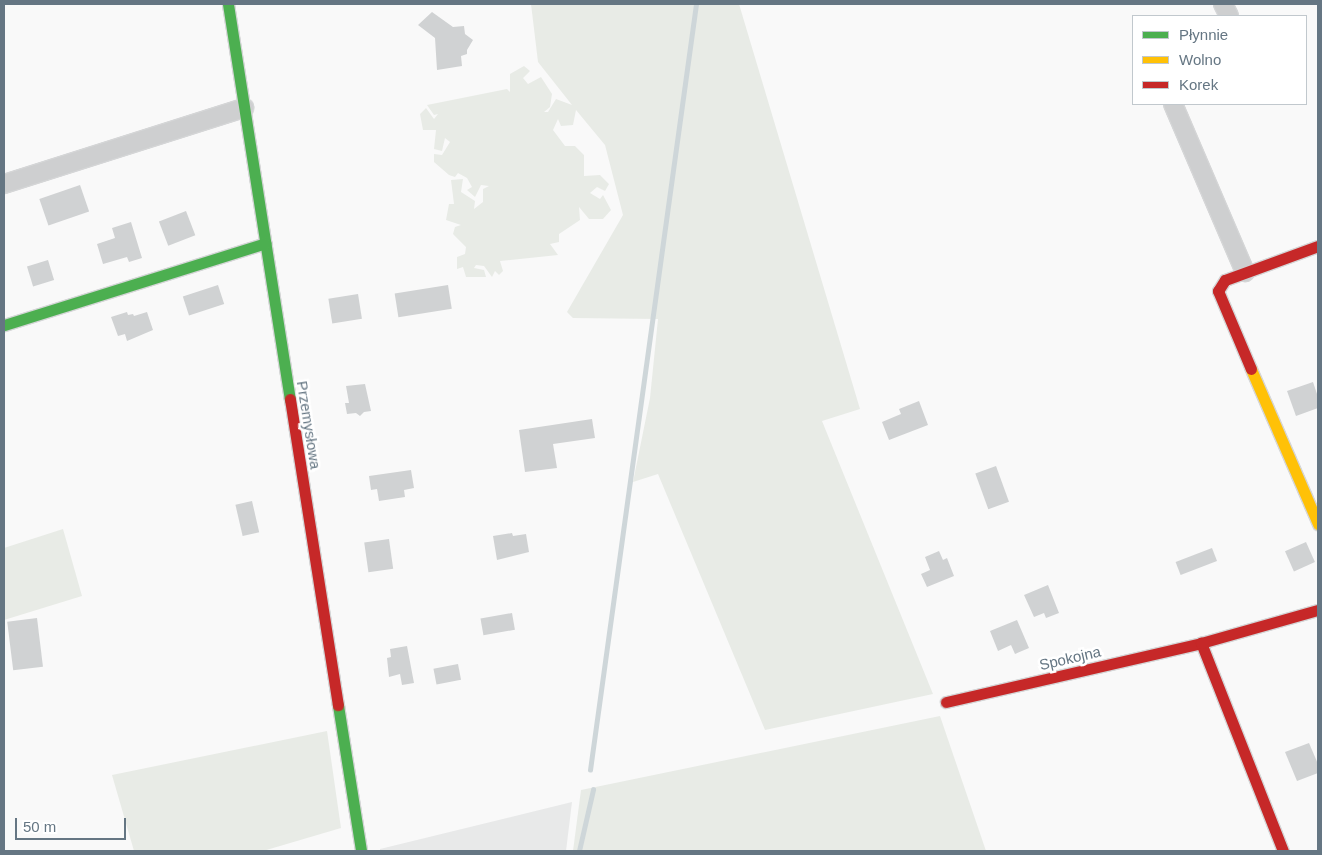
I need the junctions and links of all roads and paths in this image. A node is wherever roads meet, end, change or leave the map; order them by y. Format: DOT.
graph roads {
  1 [pos="228,4"];
  2 [pos="1173,105"];
  3 [pos="244,108"];
  4 [pos="4,184"];
  5 [pos="265,243"];
  6 [pos="1318,246"];
  7 [pos="1245,272"];
  8 [pos="4,324"];
  9 [pos="1318,524"];
  10 [pos="1318,610"];
  11 [pos="1201,643"];
  12 [pos="946,702"];
  13 [pos="361,851"];
  14 [pos="1283,851"];
  1 -- 3 [label="street, Przemysłowa"];
  2 -- 7 [label="street"];
  3 -- 4 [label="street"];
  3 -- 5 [label="street, Przemysłowa"];
  5 -- 8 [label="street"];
  5 -- 13 [label="street, Przemysłowa"];
  6 -- 7 [label="street"];
  7 -- 9 [label="street"];
  10 -- 11 [label="street, Spokojna"];
  11 -- 12 [label="street, Spokojna"];
  11 -- 14 [label="street"];
}
